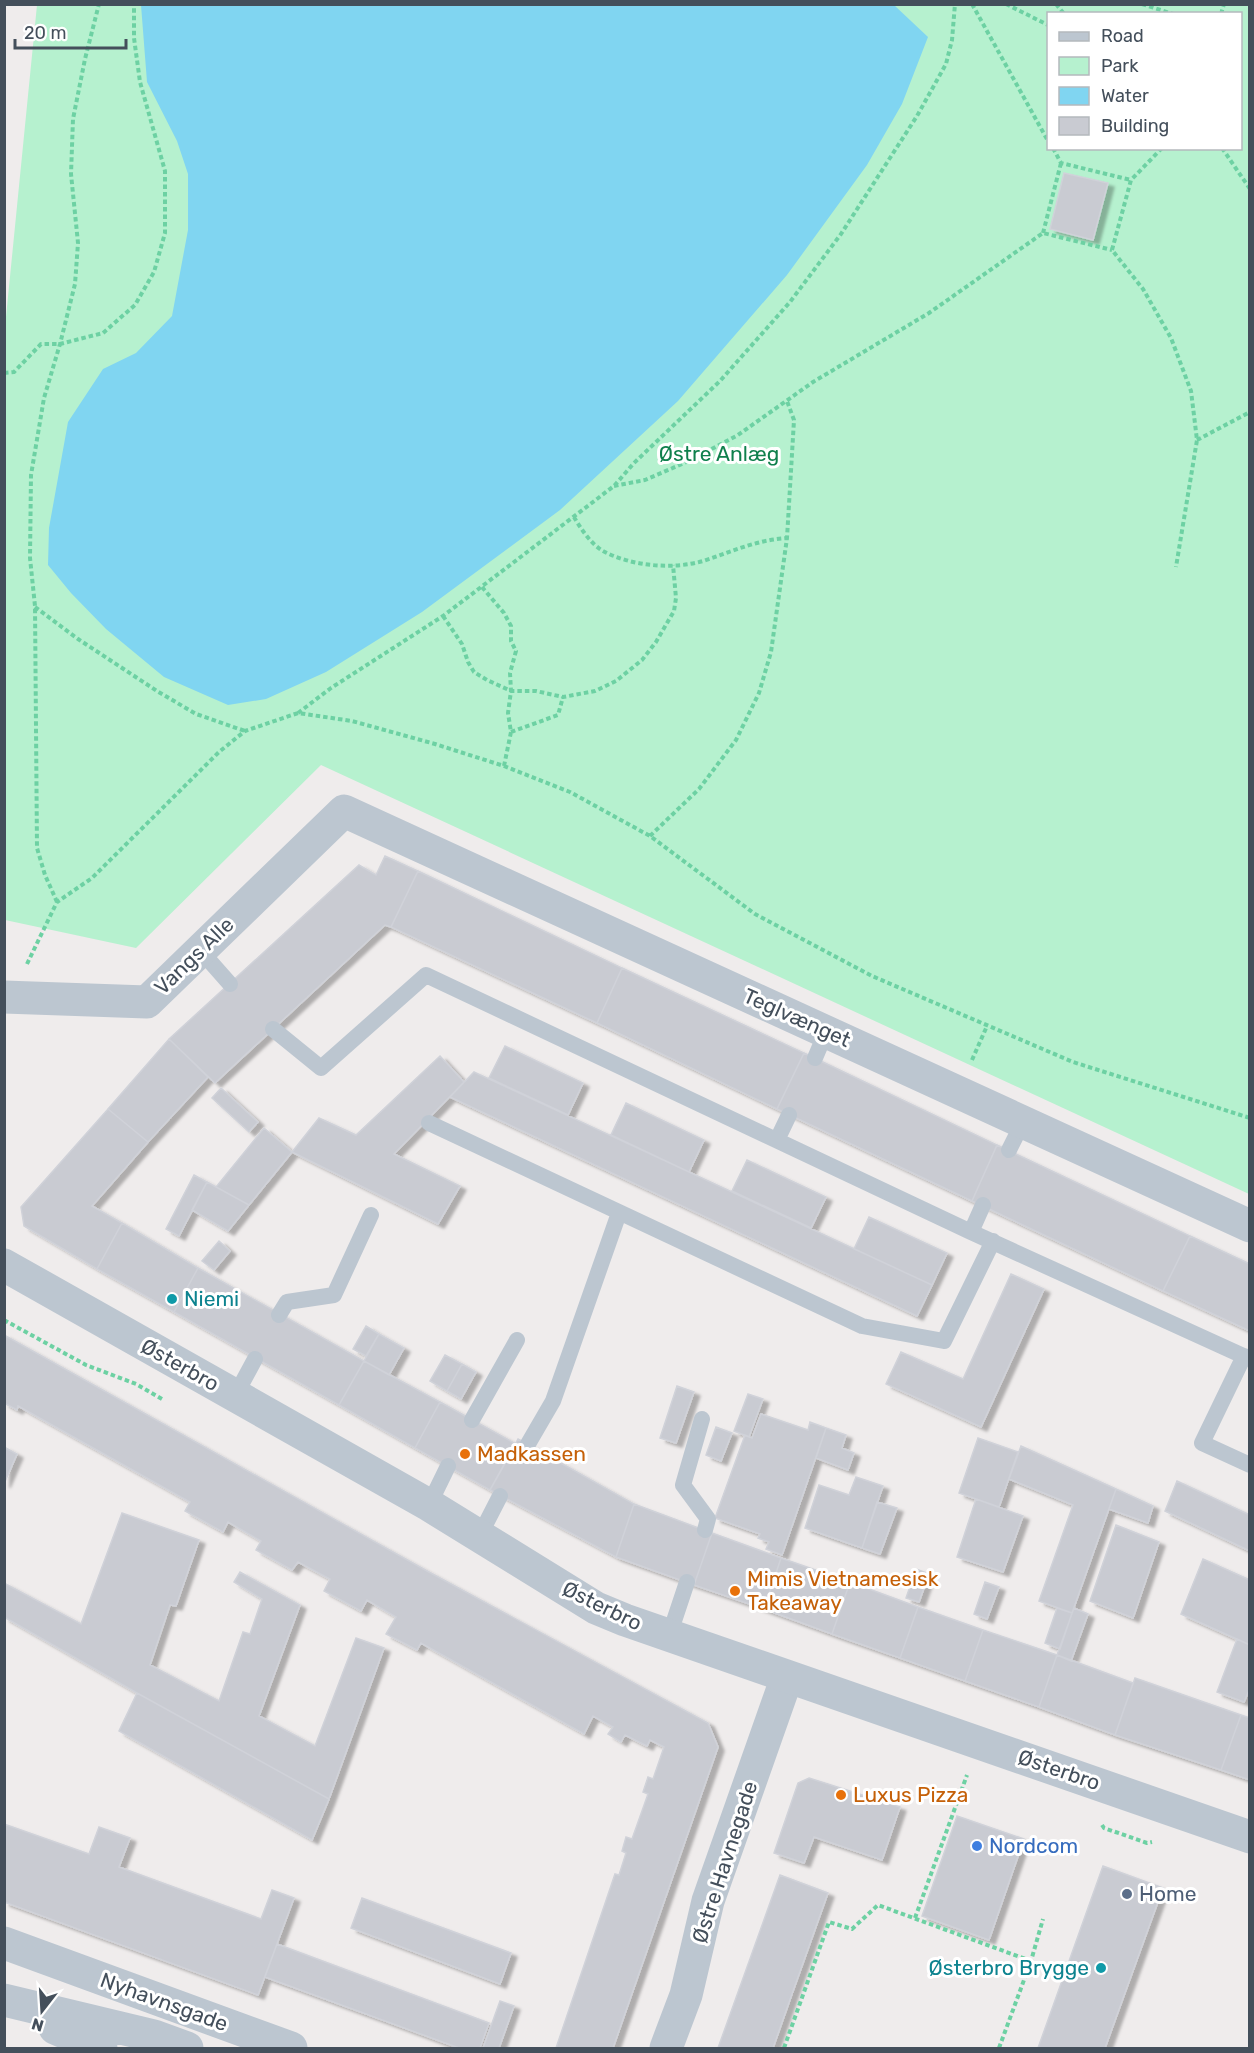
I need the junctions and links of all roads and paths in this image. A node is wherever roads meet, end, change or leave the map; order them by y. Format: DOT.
graph roads {
  1 [pos="99,4"];
  2 [pos="134,4"];
  3 [pos="955,4"];
  4 [pos="972,4"];
  5 [pos="1005,4"];
  6 [pos="1142,4"];
  7 [pos="1156,6"];
  8 [pos="1047,25"];
  9 [pos="1047,139"];
  10 [pos="1054,150"];
  11 [pos="1160,150"];
  12 [pos="1223,150"];
  13 [pos="1061,163"];
  14 [pos="1131,180"];
  15 [pos="1250,189"];
  16 [pos="1043,233"];
  17 [pos="1112,250"];
  18 [pos="60,344"];
  19 [pos="4,373"];
  20 [pos="787,401"];
  21 [pos="1250,412"];
  22 [pos="1197,440"];
  23 [pos="614,486"];
  24 [pos="574,517"];
  25 [pos="786,538"];
  26 [pos="673,565"];
  27 [pos="1176,567"];
  28 [pos="482,587"];
  29 [pos="35,606"];
  30 [pos="443,616"];
  31 [pos="511,691"];
  32 [pos="563,697"];
  33 [pos="298,713"];
  34 [pos="245,732"];
  35 [pos="511,732"];
  36 [pos="504,766"];
  37 [pos="344,811"];
  38 [pos="650,836"];
  39 [pos="57,902"];
  40 [pos="191,958"];
  41 [pos="230,984"];
  42 [pos="4,997"];
  43 [pos="273,1029"];
  44 [pos="789,1115"];
  45 [pos="429,1123"];
  46 [pos="777,1140"];
  47 [pos="983,1205"];
  48 [pos="619,1213"];
  49 [pos="371,1215"];
  50 [pos="1250,1226"];
  51 [pos="971,1232"];
  52 [pos="993,1241"];
  53 [pos="4,1265"];
  54 [pos="279,1315"];
  55 [pos="4,1320"];
  56 [pos="517,1340"];
  57 [pos="61,1352"];
  58 [pos="1247,1358"];
  59 [pos="255,1359"];
  60 [pos="236,1396"];
  61 [pos="702,1419"];
  62 [pos="472,1420"];
  63 [pos="528,1444"];
  64 [pos="1250,1465"];
  65 [pos="448,1466"];
  66 [pos="500,1496"];
  67 [pos="429,1505"];
  68 [pos="705,1530"];
  69 [pos="480,1535"];
  70 [pos="687,1582"];
  71 [pos="669,1636"];
  72 [pos="787,1677"];
  73 [pos="965,1779"];
  74 [pos="1250,1837"];
  75 [pos="915,1918"];
  76 [pos="1043,1919"];
  77 [pos="4,1942"];
  78 [pos="1031,1960"];
  79 [pos="4,2000"];
  80 [pos="4,2005"];
  81 [pos="101,2049"];
  82 [pos="187,2049"];
  83 [pos="291,2049"];
  84 [pos="666,2049"];
  85 [pos="784,2049"];
  86 [pos="999,2049"];
  1 -- 18 [label="path"];
  2 -- 18 [label="path"];
  3 -- 23 [label="path"];
  4 -- 9 [label="path"];
  5 -- 8 [label="path"];
  6 -- 7 [label="path"];
  10 -- 13 [label="path"];
  11 -- 14 [label="path"];
  12 -- 15 [label="path"];
  13 -- 14 [label="path"];
  13 -- 16 [label="path"];
  14 -- 17 [label="path"];
  16 -- 17 [label="path"];
  16 -- 20 [label="path"];
  17 -- 22 [label="path"];
  18 -- 19 [label="path"];
  18 -- 29 [label="path"];
  20 -- 23 [label="path"];
  20 -- 25 [label="path"];
  21 -- 22 [label="path"];
  22 -- 27 [label="path"];
  23 -- 24 [label="path"];
  24 -- 26 [label="path"];
  24 -- 28 [label="path"];
  25 -- 26 [label="path"];
  25 -- 38 [label="path"];
  26 -- 32 [label="path"];
  28 -- 30 [label="path"];
  28 -- 31 [label="path"];
  29 -- 34 [label="path"];
  29 -- 39 [label="path"];
  30 -- 31 [label="path"];
  30 -- 33 [label="path"];
  31 -- 32 [label="path"];
  31 -- 35 [label="path"];
  32 -- 35 [label="path"];
  35 -- 36 [label="path"];
  37 -- 40 [label="street, Vangs Alle"];
  37 -- 50 [label="street, Teglvænget"];
  40 -- 41 [label="lane"];
  40 -- 42 [label="street, Vangs Alle"];
  43 -- 46 [label="lane"];
  44 -- 46 [label="lane"];
  45 -- 48 [label="lane"];
  46 -- 51 [label="lane"];
  47 -- 51 [label="lane"];
  48 -- 52 [label="lane"];
  48 -- 63 [label="lane"];
  49 -- 54 [label="lane"];
  51 -- 52 [label="lane"];
  52 -- 58 [label="lane"];
  53 -- 60 [label="street, Østerbro"];
  55 -- 57 [label="path"];
  56 -- 62 [label="lane"];
  58 -- 64 [label="lane"];
  59 -- 60 [label="lane"];
  60 -- 67 [label="street, Østerbro"];
  61 -- 68 [label="lane"];
  65 -- 67 [label="lane"];
  66 -- 69 [label="lane"];
  67 -- 69 [label="street, Østerbro"];
  69 -- 71 [label="street, Østerbro"];
  70 -- 71 [label="lane"];
  71 -- 72 [label="street, Østerbro"];
  72 -- 74 [label="street, Østerbro"];
  72 -- 84 [label="street, Østre Havnegade"];
  73 -- 75 [label="path"];
  75 -- 78 [label="path"];
  75 -- 85 [label="path"];
  76 -- 78 [label="path"];
  77 -- 83 [label="street, Nyhavnsgade"];
  78 -- 86 [label="path"];
  79 -- 82 [label="street"];
  80 -- 81 [label="street"];
}
